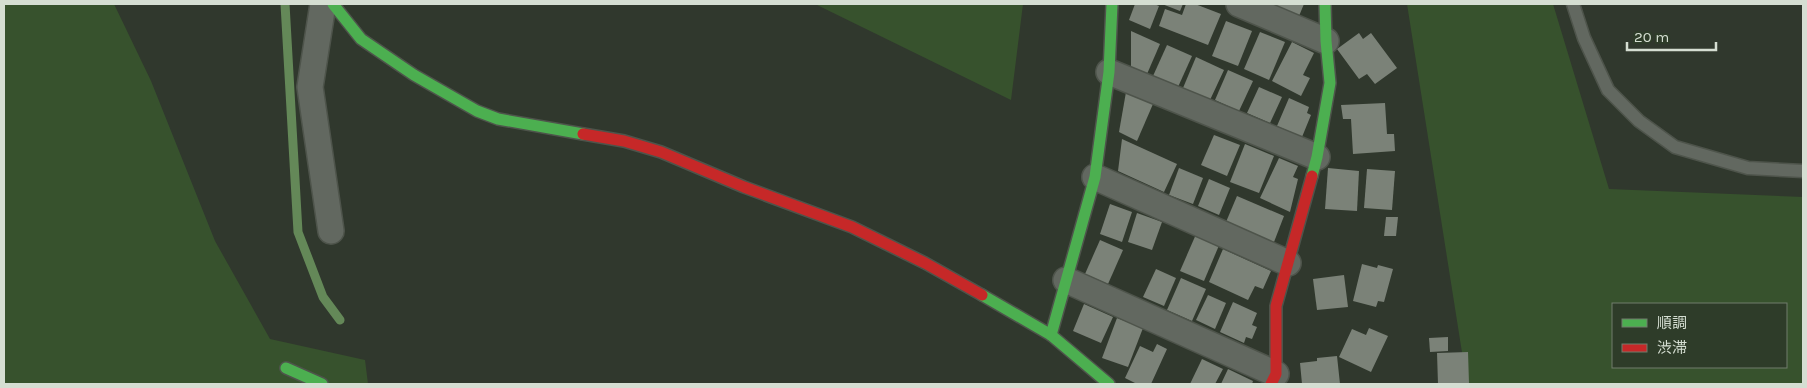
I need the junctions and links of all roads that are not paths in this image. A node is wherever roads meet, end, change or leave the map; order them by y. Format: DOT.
graph roads {
  1 [pos="323,4"];
  2 [pos="333,4"];
  3 [pos="1112,4"];
  4 [pos="1239,4"];
  5 [pos="1325,4"];
  6 [pos="1573,4"];
  7 [pos="1326,41"];
  8 [pos="1109,72"];
  9 [pos="1317,157"];
  10 [pos="1803,171"];
  11 [pos="1095,177"];
  12 [pos="331,231"];
  13 [pos="1288,263"];
  14 [pos="1066,280"];
  15 [pos="1051,335"];
  16 [pos="286,368"];
  17 [pos="1274,379"];
  18 [pos="322,384"];
  19 [pos="1109,384"];
  1 -- 12 [label="street"];
  2 -- 15 [label="street"];
  3 -- 8 [label="street"];
  4 -- 7 [label="street"];
  5 -- 7 [label="street"];
  6 -- 10 [label="lane"];
  7 -- 9 [label="street"];
  8 -- 9 [label="street"];
  8 -- 11 [label="street"];
  9 -- 13 [label="street"];
  11 -- 13 [label="street"];
  11 -- 14 [label="street"];
  13 -- 17 [label="street"];
  14 -- 15 [label="street"];
  14 -- 17 [label="street"];
  15 -- 19 [label="street"];
  16 -- 18 [label="street"];
}
